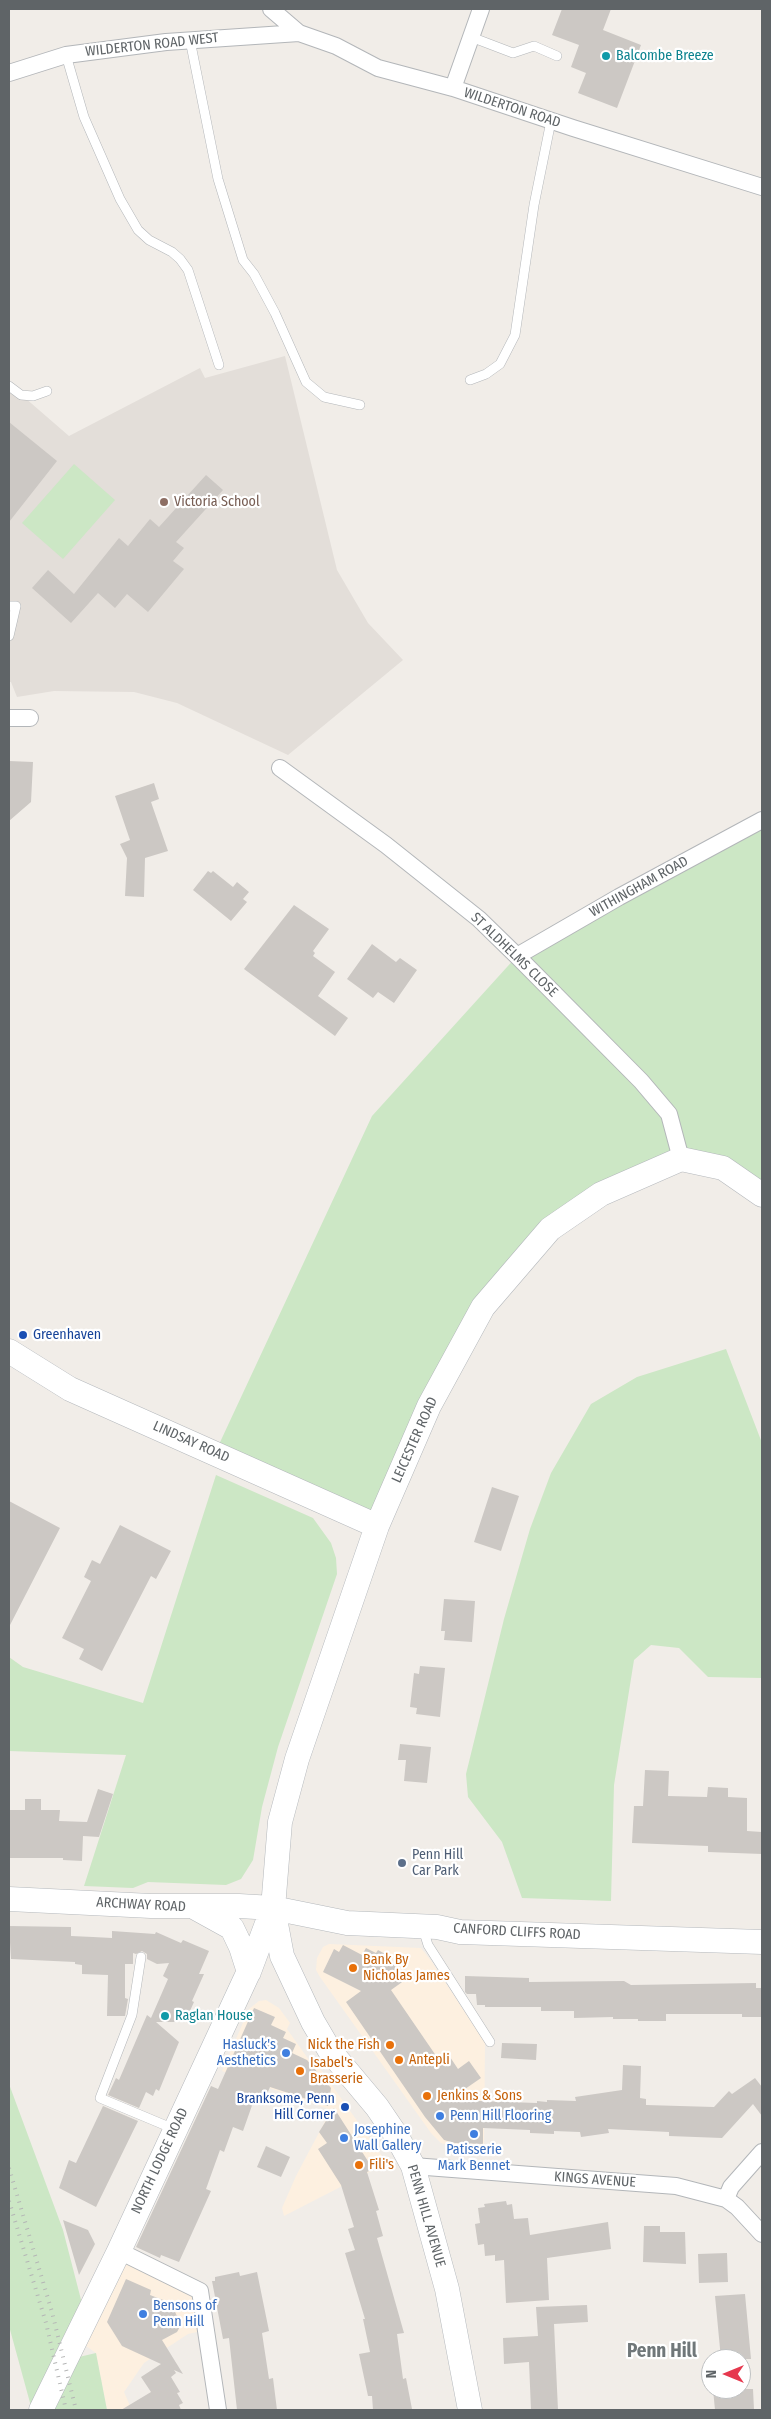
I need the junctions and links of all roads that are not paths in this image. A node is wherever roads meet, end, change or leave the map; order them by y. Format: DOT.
graph roads {
  1 [pos="272,9"];
  2 [pos="480,9"];
  3 [pos="299,33"];
  4 [pos="471,37"];
  5 [pos="190,40"];
  6 [pos="66,55"];
  7 [pos="557,56"];
  8 [pos="9,73"];
  9 [pos="453,88"];
  10 [pos="551,121"];
  11 [pos="762,187"];
  12 [pos="219,365"];
  13 [pos="470,380"];
  14 [pos="9,386"];
  15 [pos="46,392"];
  16 [pos="360,405"];
  17 [pos="9,606"];
  18 [pos="9,636"];
  19 [pos="9,717"];
  20 [pos="30,718"];
  21 [pos="280,768"];
  22 [pos="762,820"];
  23 [pos="517,956"];
  24 [pos="681,1159"];
  25 [pos="762,1195"];
  26 [pos="9,1351"];
  27 [pos="377,1526"];
  28 [pos="9,1899"];
  29 [pos="194,1907"];
  30 [pos="273,1908"];
  31 [pos="423,1926"];
  32 [pos="762,1942"];
  33 [pos="141,1957"];
  34 [pos="249,1972"];
  35 [pos="490,2042"];
  36 [pos="174,2129"];
  37 [pos="762,2152"];
  38 [pos="413,2166"];
  39 [pos="726,2199"];
  40 [pos="762,2234"];
  41 [pos="119,2250"];
  42 [pos="41,2410"];
  43 [pos="218,2410"];
  44 [pos="470,2410"];
  1 -- 3 [label="street, WILDERTON ROAD"];
  2 -- 4 [label="street"];
  3 -- 5 [label="street, WILDERTON ROAD WEST"];
  3 -- 9 [label="street, WILDERTON ROAD"];
  4 -- 7 [label="lane"];
  4 -- 9 [label="street"];
  5 -- 6 [label="street, WILDERTON ROAD WEST"];
  5 -- 16 [label="lane"];
  6 -- 8 [label="street, WILDERTON ROAD WEST"];
  6 -- 12 [label="lane"];
  9 -- 10 [label="street, WILDERTON ROAD"];
  10 -- 11 [label="street, WILDERTON ROAD"];
  10 -- 13 [label="lane"];
  14 -- 15 [label="lane"];
  17 -- 18 [label="lane"];
  19 -- 20 [label="street"];
  21 -- 23 [label="street, ST ALDHELMS CLOSE"];
  22 -- 23 [label="street, WITHINGHAM ROAD"];
  23 -- 24 [label="street, ST ALDHELMS CLOSE"];
  24 -- 25 [label="street"];
  24 -- 27 [label="street, LEICESTER ROAD"];
  26 -- 27 [label="street, LINDSAY ROAD"];
  27 -- 30 [label="street, LEICESTER ROAD"];
  28 -- 29 [label="street, ARCHWAY ROAD"];
  29 -- 30 [label="street, ARCHWAY ROAD"];
  29 -- 34 [label="street"];
  30 -- 31 [label="street, CANFORD CLIFFS ROAD"];
  30 -- 34 [label="street, NORTH LODGE ROAD"];
  30 -- 38 [label="street, PENN HILL AVENUE"];
  31 -- 32 [label="street, CANFORD CLIFFS ROAD"];
  31 -- 35 [label="lane"];
  33 -- 36 [label="lane"];
  34 -- 36 [label="street, NORTH LODGE ROAD"];
  36 -- 41 [label="street, NORTH LODGE ROAD"];
  37 -- 39 [label="street"];
  38 -- 39 [label="street, KINGS AVENUE"];
  38 -- 44 [label="street, PENN HILL AVENUE"];
  39 -- 40 [label="street, KINGS AVENUE"];
  41 -- 42 [label="street, NORTH LODGE ROAD"];
  41 -- 43 [label="street"];
}
